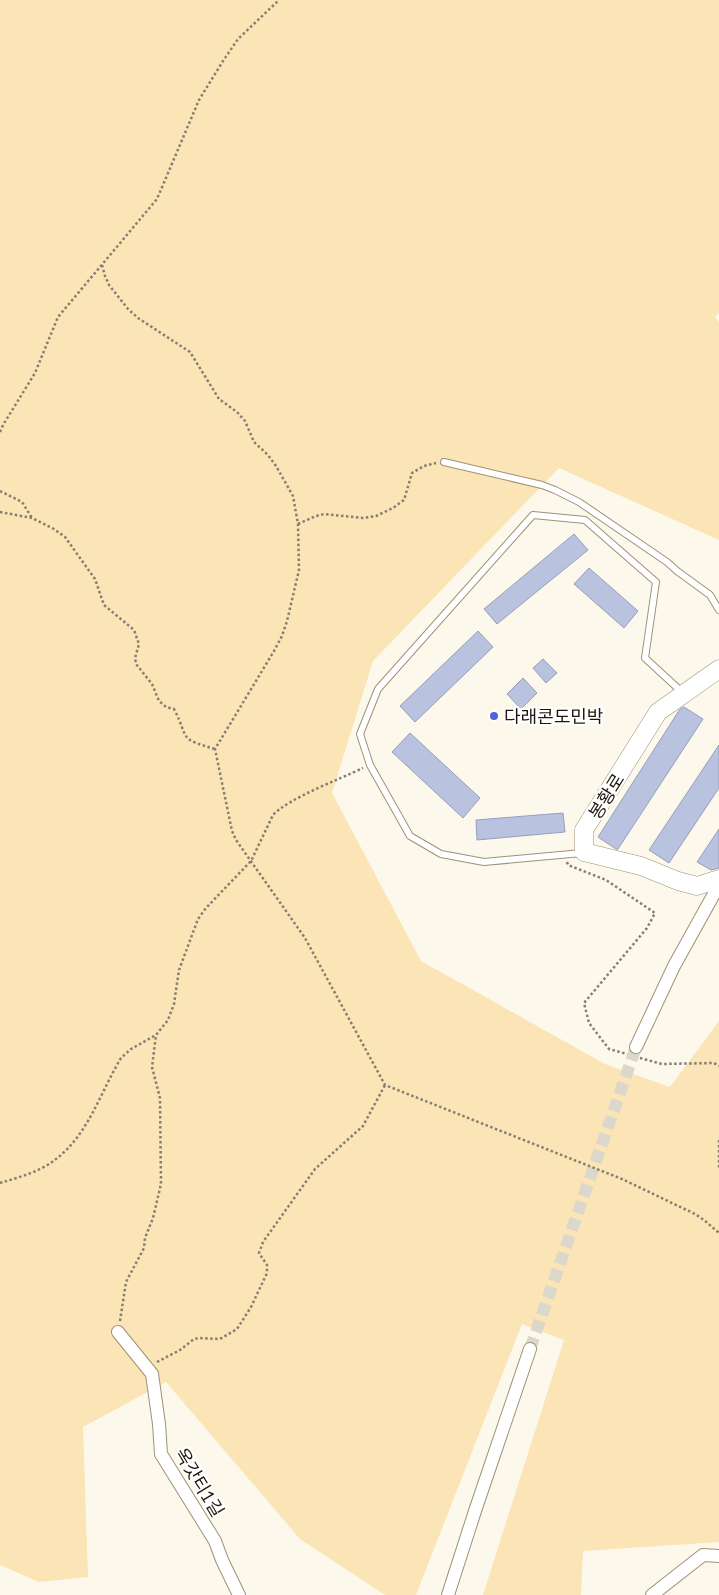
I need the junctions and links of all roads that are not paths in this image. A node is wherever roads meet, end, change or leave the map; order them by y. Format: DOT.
graph roads {
  1 [pos="444,462"];
  2 [pos="719,610"];
  3 [pos="719,669"];
  4 [pos="684,694"];
  5 [pos="584,852"];
  6 [pos="719,879"];
  7 [pos="719,885"];
  8 [pos="633,1053"];
  9 [pos="118,1332"];
  10 [pos="530,1349"];
  11 [pos="719,1556"];
  12 [pos="238,1595"];
  13 [pos="448,1595"];
  14 [pos="652,1595"];
  1 -- 2 [label="lane"];
  3 -- 4 [label="street, 봉황로"];
  4 -- 5 [label="street, 봉황로"];
  4 -- 5 [label="lane"];
  5 -- 6 [label="street"];
  7 -- 8 [label="street"];
  9 -- 12 [label="street, 옥갓티1길"];
  10 -- 13 [label="street"];
  11 -- 14 [label="street"];
}
